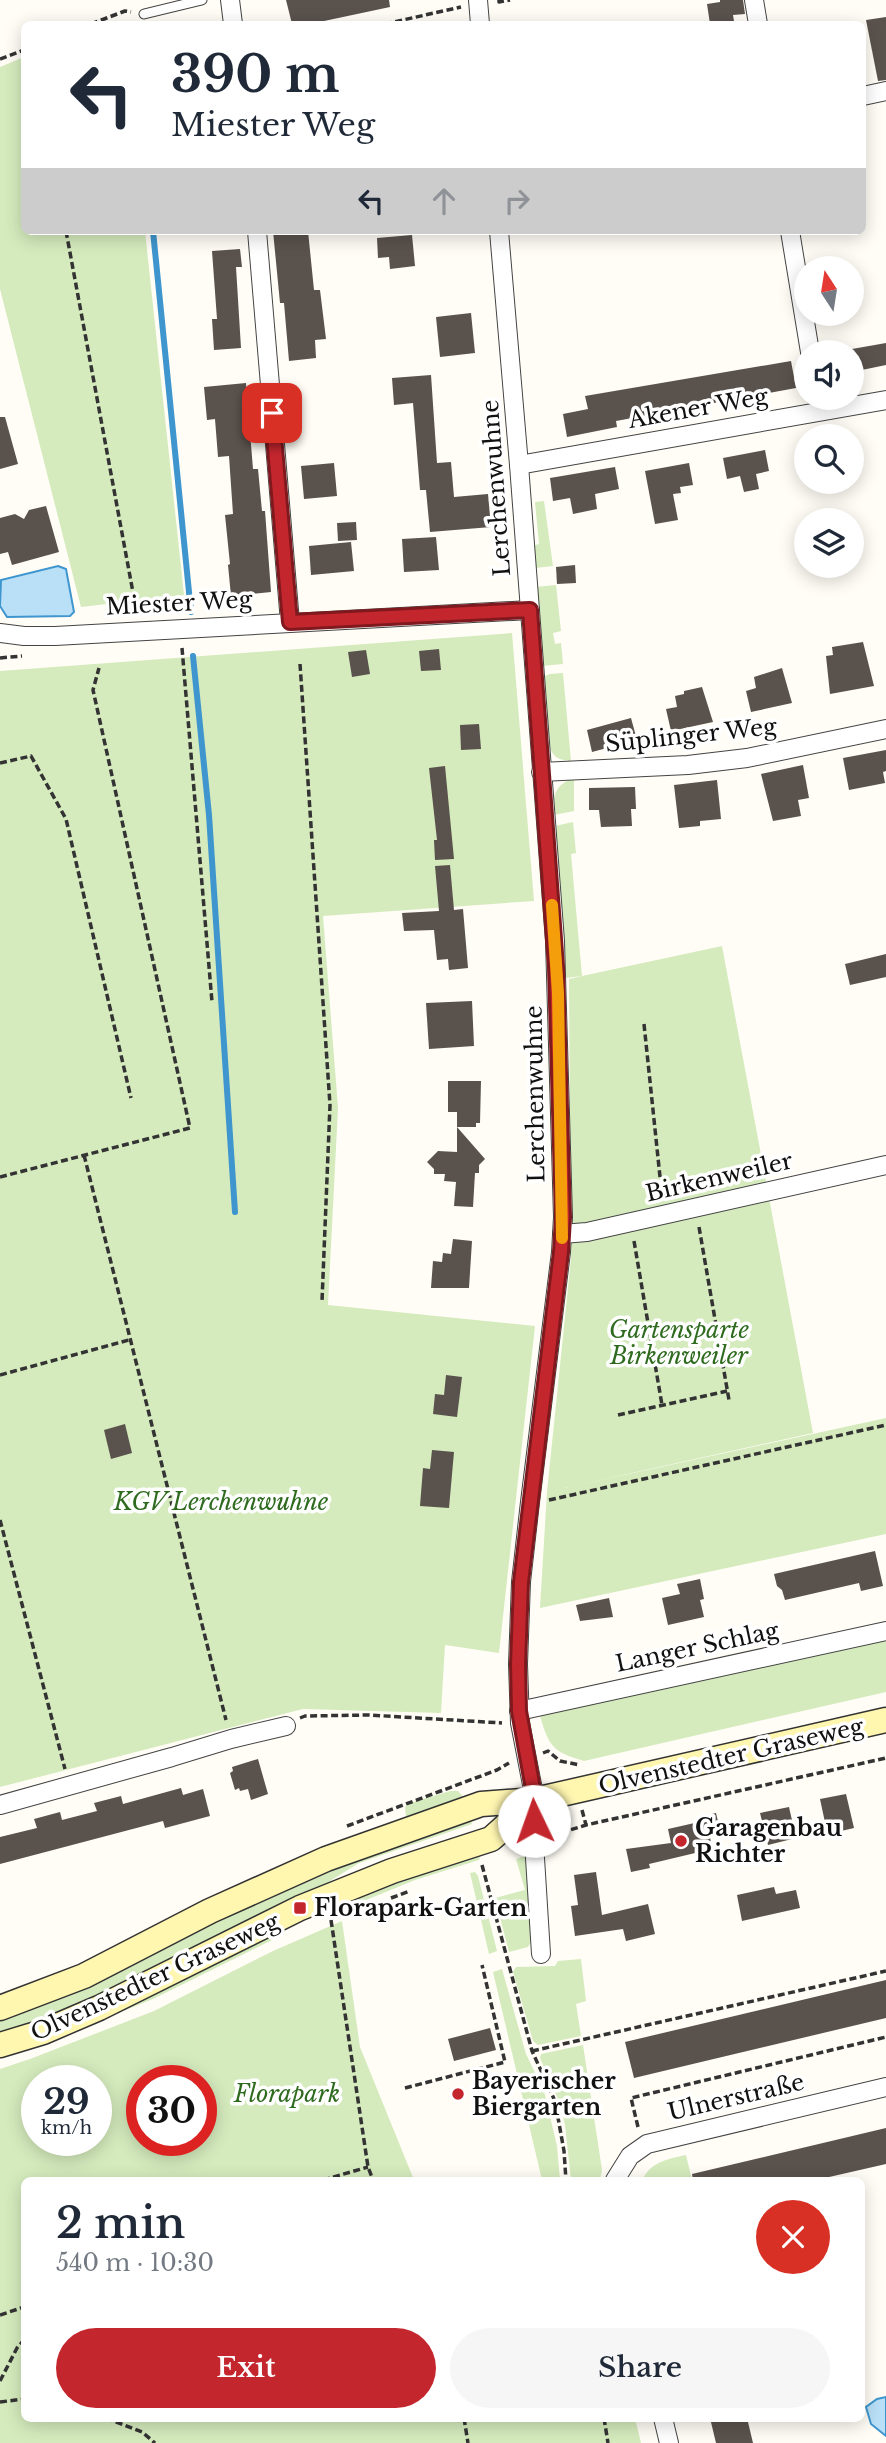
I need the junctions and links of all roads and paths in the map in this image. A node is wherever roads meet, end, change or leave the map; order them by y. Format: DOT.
graph roads {
  1 [pos="202,0"];
  2 [pos="230,0"];
  3 [pos="478,0"];
  4 [pos="754,0"];
  5 [pos="458,8"];
  6 [pos="144,14"];
  7 [pos="98,21"];
  8 [pos="233,21"];
  9 [pos="399,21"];
  10 [pos="480,21"];
  11 [pos="758,21"];
  12 [pos="21,51"];
  13 [pos="0,59"];
  14 [pos="886,91"];
  15 [pos="866,95"];
  16 [pos="67,235"];
  17 [pos="257,235"];
  18 [pos="499,235"];
  19 [pos="791,235"];
  20 [pos="808,340"];
  21 [pos="886,400"];
  22 [pos="864,401"];
  23 [pos="794,409"];
  24 [pos="519,465"];
  25 [pos="134,600"];
  26 [pos="530,610"];
  27 [pos="290,622"];
  28 [pos="0,633"];
  29 [pos="182,648"];
  30 [pos="300,664"];
  31 [pos="99,668"];
  32 [pos="886,729"];
  33 [pos="0,763"];
  34 [pos="541,772"];
  35 [pos="212,1002"];
  36 [pos="644,1024"];
  37 [pos="131,1098"];
  38 [pos="84,1155"];
  39 [pos="886,1165"];
  40 [pos="0,1177"];
  41 [pos="697,1207"];
  42 [pos="664,1215"];
  43 [pos="630,1223"];
  44 [pos="562,1234"];
  45 [pos="322,1301"];
  46 [pos="129,1340"];
  47 [pos="0,1375"];
  48 [pos="727,1391"];
  49 [pos="729,1400"];
  50 [pos="662,1405"];
  51 [pos="618,1415"];
  52 [pos="886,1424"];
  53 [pos="547,1501"];
  54 [pos="0,1521"];
  55 [pos="886,1631"];
  56 [pos="520,1717"];
  57 [pos="886,1720"];
  58 [pos="228,1725"];
  59 [pos="286,1726"];
  60 [pos="544,1753"];
  61 [pos="886,1758"];
  62 [pos="571,1764"];
  63 [pos="69,1785"];
  64 [pos="535,1800"];
  65 [pos="0,1805"];
  66 [pos="541,1839"];
  67 [pos="482,1865"];
  68 [pos="331,1919"];
  69 [pos="541,1954"];
  70 [pos="482,1965"];
  71 [pos="886,1971"];
  72 [pos="0,2008"];
  73 [pos="886,2037"];
  74 [pos="0,2045"];
  75 [pos="532,2051"];
  76 [pos="886,2087"];
  77 [pos="405,2088"];
  78 [pos="643,2146"];
  79 [pos="368,2167"];
  80 [pos="333,2177"];
  81 [pos="372,2177"];
  82 [pos="566,2177"];
  83 [pos="617,2177"];
  84 [pos="21,2308"];
  85 [pos="0,2315"];
  86 [pos="21,2343"];
  87 [pos="0,2381"];
  88 [pos="21,2399"];
  89 [pos="0,2402"];
  90 [pos="116,2422"];
  91 [pos="465,2422"];
  92 [pos="605,2422"];
  93 [pos="664,2422"];
  94 [pos="155,2443"];
  95 [pos="468,2443"];
  96 [pos="608,2443"];
  97 [pos="668,2443"];
  1 -- 6 [label="lane"];
  2 -- 8 [label="street"];
  3 -- 10 [label="street"];
  4 -- 11 [label="street"];
  5 -- 9 [label="path"];
  6 -- 7 [label="path"];
  12 -- 13 [label="path"];
  14 -- 15 [label="street"];
  16 -- 25 [label="path"];
  17 -- 27 [label="street"];
  18 -- 24 [label="street, Lerchenwuhne"];
  19 -- 20 [label="street"];
  21 -- 22 [label="street, Akener Weg"];
  23 -- 24 [label="street, Akener Weg"];
  24 -- 26 [label="street, Lerchenwuhne"];
  26 -- 27 [label="street, Miester Weg"];
  26 -- 34 [label="street, Lerchenwuhne"];
  27 -- 28 [label="street, Miester Weg"];
  29 -- 35 [label="path"];
  30 -- 45 [label="path"];
  31 -- 38 [label="path"];
  32 -- 34 [label="street, Süplinger Weg"];
  33 -- 37 [label="path"];
  34 -- 44 [label="street, Lerchenwuhne"];
  36 -- 42 [label="path"];
  38 -- 40 [label="path"];
  38 -- 46 [label="path"];
  39 -- 41 [label="street, Birkenweiler"];
  41 -- 42 [label="street, Birkenweiler"];
  41 -- 48 [label="path"];
  42 -- 43 [label="street, Birkenweiler"];
  43 -- 44 [label="street, Birkenweiler"];
  43 -- 50 [label="path"];
  44 -- 56 [label="street, Lerchenwuhne"];
  46 -- 47 [label="path"];
  46 -- 58 [label="path"];
  48 -- 49 [label="path"];
  48 -- 50 [label="path"];
  50 -- 51 [label="path"];
  52 -- 53 [label="path"];
  54 -- 63 [label="path"];
  55 -- 56 [label="street, Langer Schlag"];
  56 -- 59 [label="path"];
  56 -- 64 [label="street, Lerchenwuhne"];
  57 -- 64 [label="main road, Olvenstedter Graseweg"];
  59 -- 63 [label="street"];
  60 -- 62 [label="path, Olvenstedter Graseweg"];
  61 -- 66 [label="path, Olvenstedter Graseweg"];
  63 -- 65 [label="street"];
  64 -- 69 [label="street, Lerchenwuhne"];
  64 -- 72 [label="main road, Olvenstedter Graseweg"];
  64 -- 74 [label="main road, Olvenstedter Graseweg"];
  67 -- 75 [label="path"];
  68 -- 79 [label="path"];
  70 -- 77 [label="path"];
  71 -- 75 [label="path"];
  73 -- 78 [label="path"];
  75 -- 82 [label="path"];
  76 -- 78 [label="street, Ulnerstraße"];
  78 -- 83 [label="street"];
  79 -- 80 [label="path"];
  79 -- 81 [label="path"];
  84 -- 85 [label="path"];
  86 -- 87 [label="path"];
  88 -- 89 [label="path"];
  90 -- 94 [label="path"];
  91 -- 95 [label="path"];
  92 -- 96 [label="path"];
  93 -- 97 [label="street"];
}
